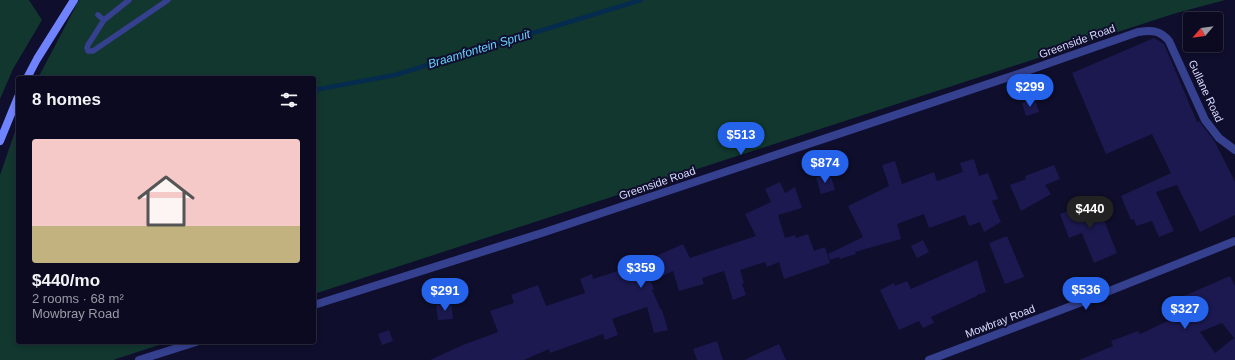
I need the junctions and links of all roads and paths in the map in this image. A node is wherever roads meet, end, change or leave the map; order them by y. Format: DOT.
graph roads {
  1 [pos="74,0"];
  2 [pos="129,0"];
  3 [pos="168,0"];
  4 [pos="98,15"];
  5 [pos="104,20"];
  6 [pos="1164,35"];
  7 [pos="28,76"];
  8 [pos="16,102"];
  9 [pos="0,141"];
  10 [pos="1235,150"];
  11 [pos="1235,241"];
  12 [pos="316,304"];
  13 [pos="190,344"];
  14 [pos="139,360"];
  15 [pos="929,360"];
  1 -- 7 [label="street"];
  2 -- 5 [label="lane"];
  3 -- 5 [label="lane"];
  4 -- 5 [label="lane"];
  6 -- 10 [label="street, Gullane Road"];
  6 -- 12 [label="street, Greenside Road"];
  8 -- 9 [label="street"];
  11 -- 15 [label="street, Mowbray Road"];
  13 -- 14 [label="street"];
}
